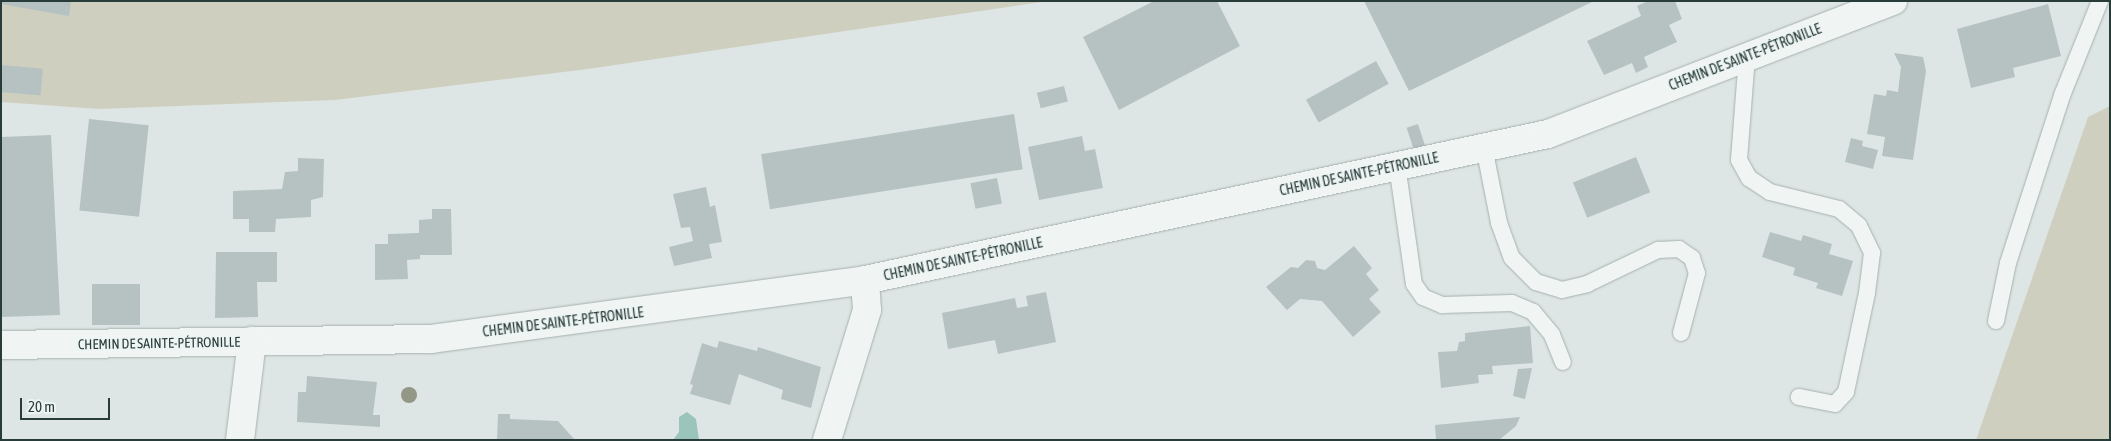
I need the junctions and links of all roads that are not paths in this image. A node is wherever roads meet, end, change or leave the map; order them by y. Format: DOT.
graph roads {
  1 [pos="1892,1"];
  2 [pos="2100,1"];
  3 [pos="1747,56"];
  4 [pos="1484,147"];
  5 [pos="1397,165"];
  6 [pos="865,280"];
  7 [pos="1996,321"];
  8 [pos="1681,333"];
  9 [pos="252,341"];
  10 [pos="1,345"];
  11 [pos="1563,362"];
  12 [pos="1799,397"];
  13 [pos="240,440"];
  14 [pos="827,440"];
  1 -- 3 [label="street, CHEMIN DE SAINTE-PÉTRONILLE"];
  2 -- 7 [label="lane"];
  3 -- 4 [label="street, CHEMIN DE SAINTE-PÉTRONILLE"];
  3 -- 12 [label="lane"];
  4 -- 5 [label="street, CHEMIN DE SAINTE-PÉTRONILLE"];
  4 -- 8 [label="lane"];
  5 -- 6 [label="street, CHEMIN DE SAINTE-PÉTRONILLE"];
  5 -- 11 [label="lane"];
  6 -- 9 [label="street, CHEMIN DE SAINTE-PÉTRONILLE"];
  6 -- 14 [label="street"];
  9 -- 10 [label="street, CHEMIN DE SAINTE-PÉTRONILLE"];
  9 -- 13 [label="street"];
}
